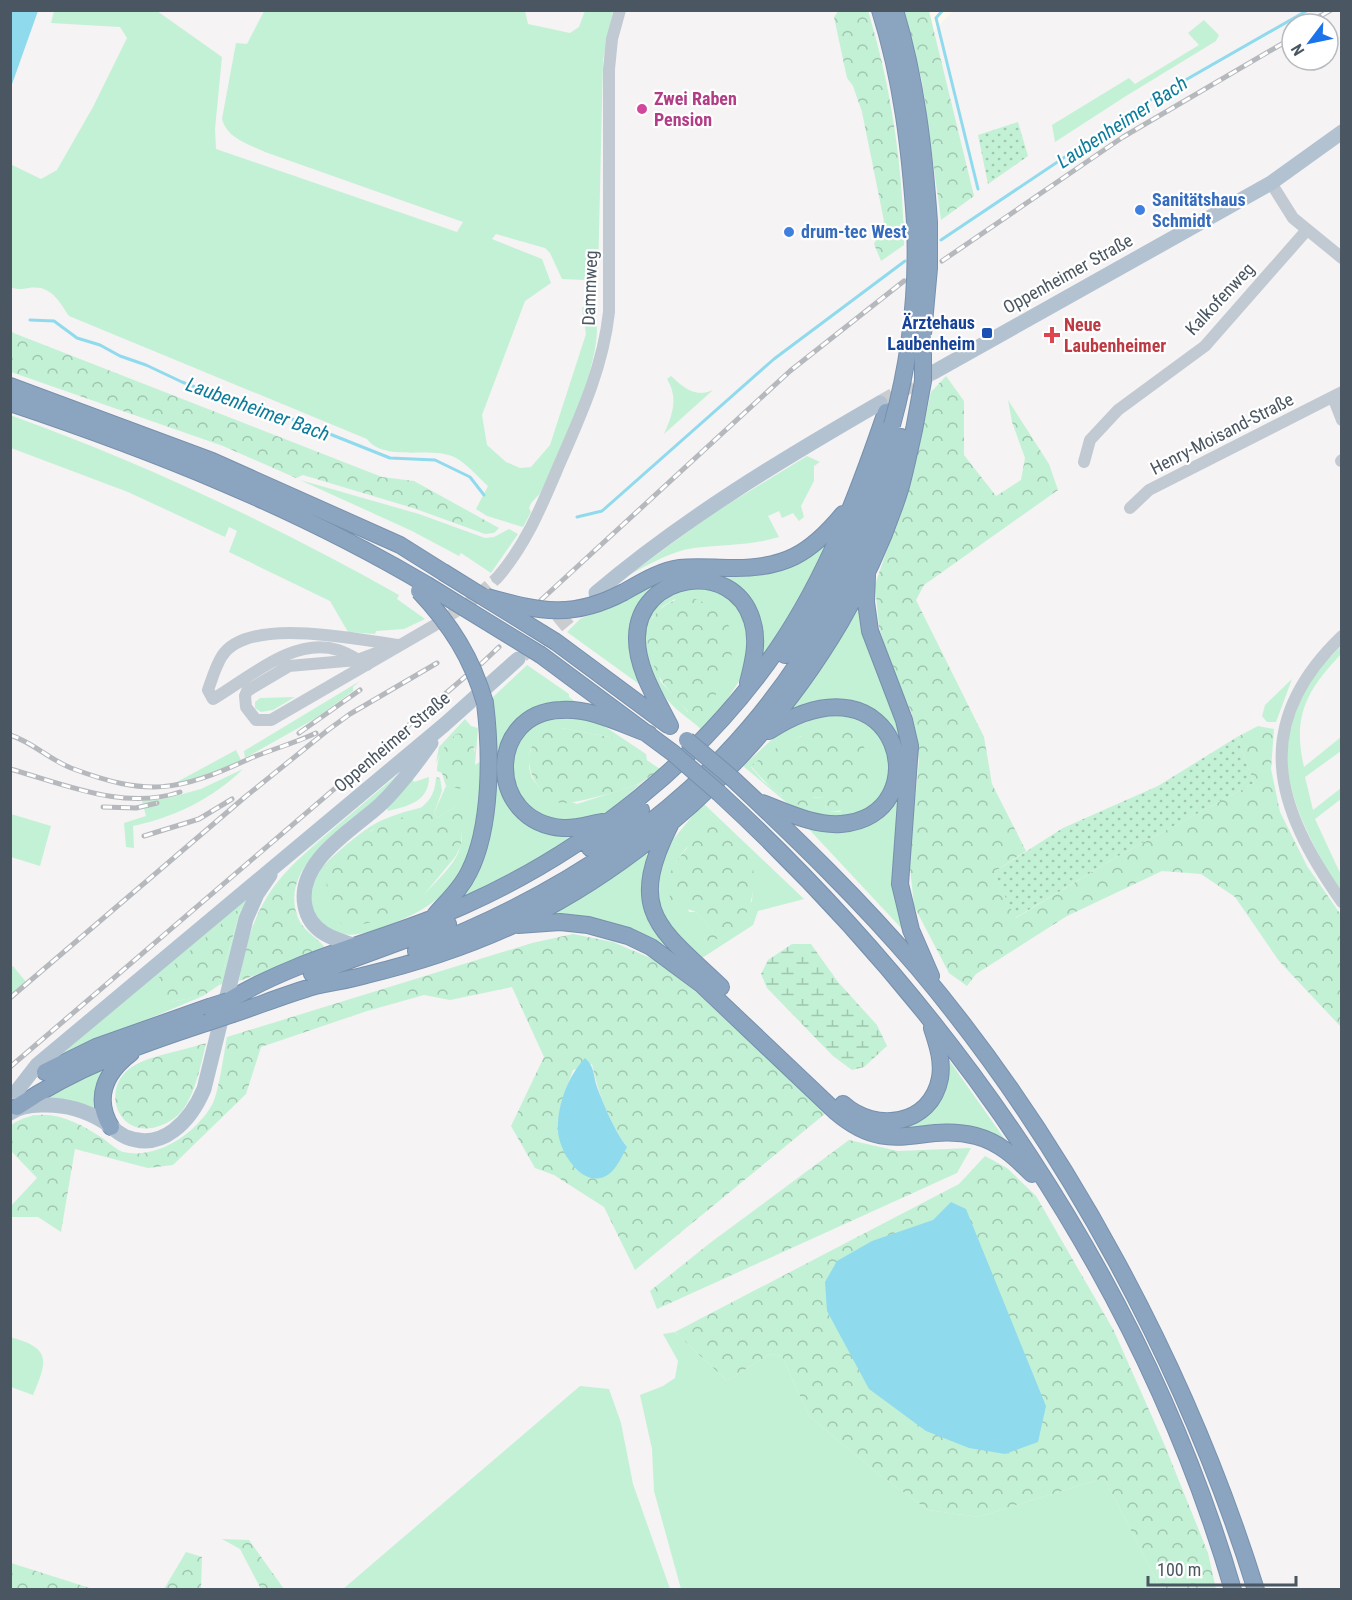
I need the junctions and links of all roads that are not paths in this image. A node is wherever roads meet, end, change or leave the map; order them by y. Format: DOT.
graph roads {
  1 [pos="620,10"];
  2 [pos="880,10"];
  3 [pos="895,10"];
  4 [pos="1341,132"];
  5 [pos="1271,183"];
  6 [pos="922,222"];
  7 [pos="1306,231"];
  8 [pos="1341,258"];
  9 [pos="916,340"];
  10 [pos="934,372"];
  11 [pos="10,386"];
  12 [pos="1337,395"];
  13 [pos="10,403"];
  14 [pos="880,403"];
  15 [pos="1341,420"];
  16 [pos="898,426"];
  17 [pos="1084,462"];
  18 [pos="855,499"];
  19 [pos="1130,508"];
  20 [pos="868,566"];
  21 [pos="497,578"];
  22 [pos="423,588"];
  23 [pos="596,593"];
  24 [pos="487,597"];
  25 [pos="435,625"];
  26 [pos="1341,636"];
  27 [pos="344,638"];
  28 [pos="399,645"];
  29 [pos="518,659"];
  30 [pos="367,663"];
  31 [pos="746,691"];
  32 [pos="444,725"];
  33 [pos="670,726"];
  34 [pos="649,734"];
  35 [pos="758,738"];
  36 [pos="756,801"];
  37 [pos="607,821"];
  38 [pos="673,821"];
  39 [pos="290,853"];
  40 [pos="1341,902"];
  41 [pos="431,919"];
  42 [pos="512,926"];
  43 [pos="356,946"];
  44 [pos="328,983"];
  45 [pos="939,994"];
  46 [pos="234,1002"];
  47 [pos="208,1015"];
  48 [pos="928,1015"];
  49 [pos="63,1044"];
  50 [pos="141,1045"];
  51 [pos="45,1072"];
  52 [pos="14,1102"];
  53 [pos="111,1126"];
  54 [pos="1054,1196"];
  55 [pos="1254,1583"];
  56 [pos="1232,1586"];
  1 -- 21 [label="street, Dammweg"];
  2 -- 6 [label="highway"];
  3 -- 6 [label="highway"];
  4 -- 5 [label="main road, Oppenheimer Straße"];
  5 -- 7 [label="street"];
  5 -- 10 [label="main road, Oppenheimer Straße"];
  6 -- 9 [label="highway, bridge"];
  7 -- 8 [label="street"];
  7 -- 17 [label="street, Kalkofenweg"];
  9 -- 16 [label="highway, bridge"];
  9 -- 16 [label="highway, bridge"];
  11 -- 24 [label="highway, bridge"];
  12 -- 15 [label="street, Henry-Moisand-Straße"];
  12 -- 19 [label="street, Henry-Moisand-Straße"];
  13 -- 22 [label="highway"];
  14 -- 23 [label="main road"];
  16 -- 18 [label="highway"];
  16 -- 20 [label="highway"];
  16 -- 44 [label="highway"];
  16 -- 46 [label="highway"];
  18 -- 24 [label="highway, bridge"];
  18 -- 31 [label="highway"];
  20 -- 35 [label="highway"];
  20 -- 45 [label="highway"];
  22 -- 34 [label="highway, bridge"];
  22 -- 41 [label="highway, bridge"];
  24 -- 33 [label="highway, bridge"];
  25 -- 28 [label="street"];
  26 -- 40 [label="street"];
  27 -- 28 [label="street"];
  27 -- 30 [label="street"];
  27 -- 30 [label="street"];
  28 -- 30 [label="street"];
  29 -- 32 [label="main road, Oppenheimer Straße"];
  30 -- 30 [label="street"];
  31 -- 33 [label="highway"];
  31 -- 37 [label="highway"];
  32 -- 39 [label="main road, Oppenheimer Straße"];
  32 -- 43 [label="main road"];
  33 -- 36 [label="highway, bridge"];
  34 -- 37 [label="highway"];
  34 -- 48 [label="highway, bridge"];
  35 -- 36 [label="highway"];
  35 -- 38 [label="highway"];
  36 -- 45 [label="highway"];
  37 -- 41 [label="highway"];
  38 -- 42 [label="highway"];
  38 -- 48 [label="highway"];
  39 -- 49 [label="main road"];
  39 -- 53 [label="main road"];
  41 -- 43 [label="highway"];
  42 -- 44 [label="highway"];
  42 -- 54 [label="highway"];
  43 -- 46 [label="highway"];
  44 -- 46 [label="highway"];
  45 -- 55 [label="highway"];
  46 -- 47 [label="highway, bridge"];
  47 -- 50 [label="highway"];
  47 -- 51 [label="highway"];
  48 -- 54 [label="highway"];
  49 -- 51 [label="main road"];
  49 -- 52 [label="main road"];
  50 -- 52 [label="highway"];
  50 -- 53 [label="highway"];
  51 -- 52 [label="main road"];
  52 -- 53 [label="main road"];
  54 -- 56 [label="highway"];
}
